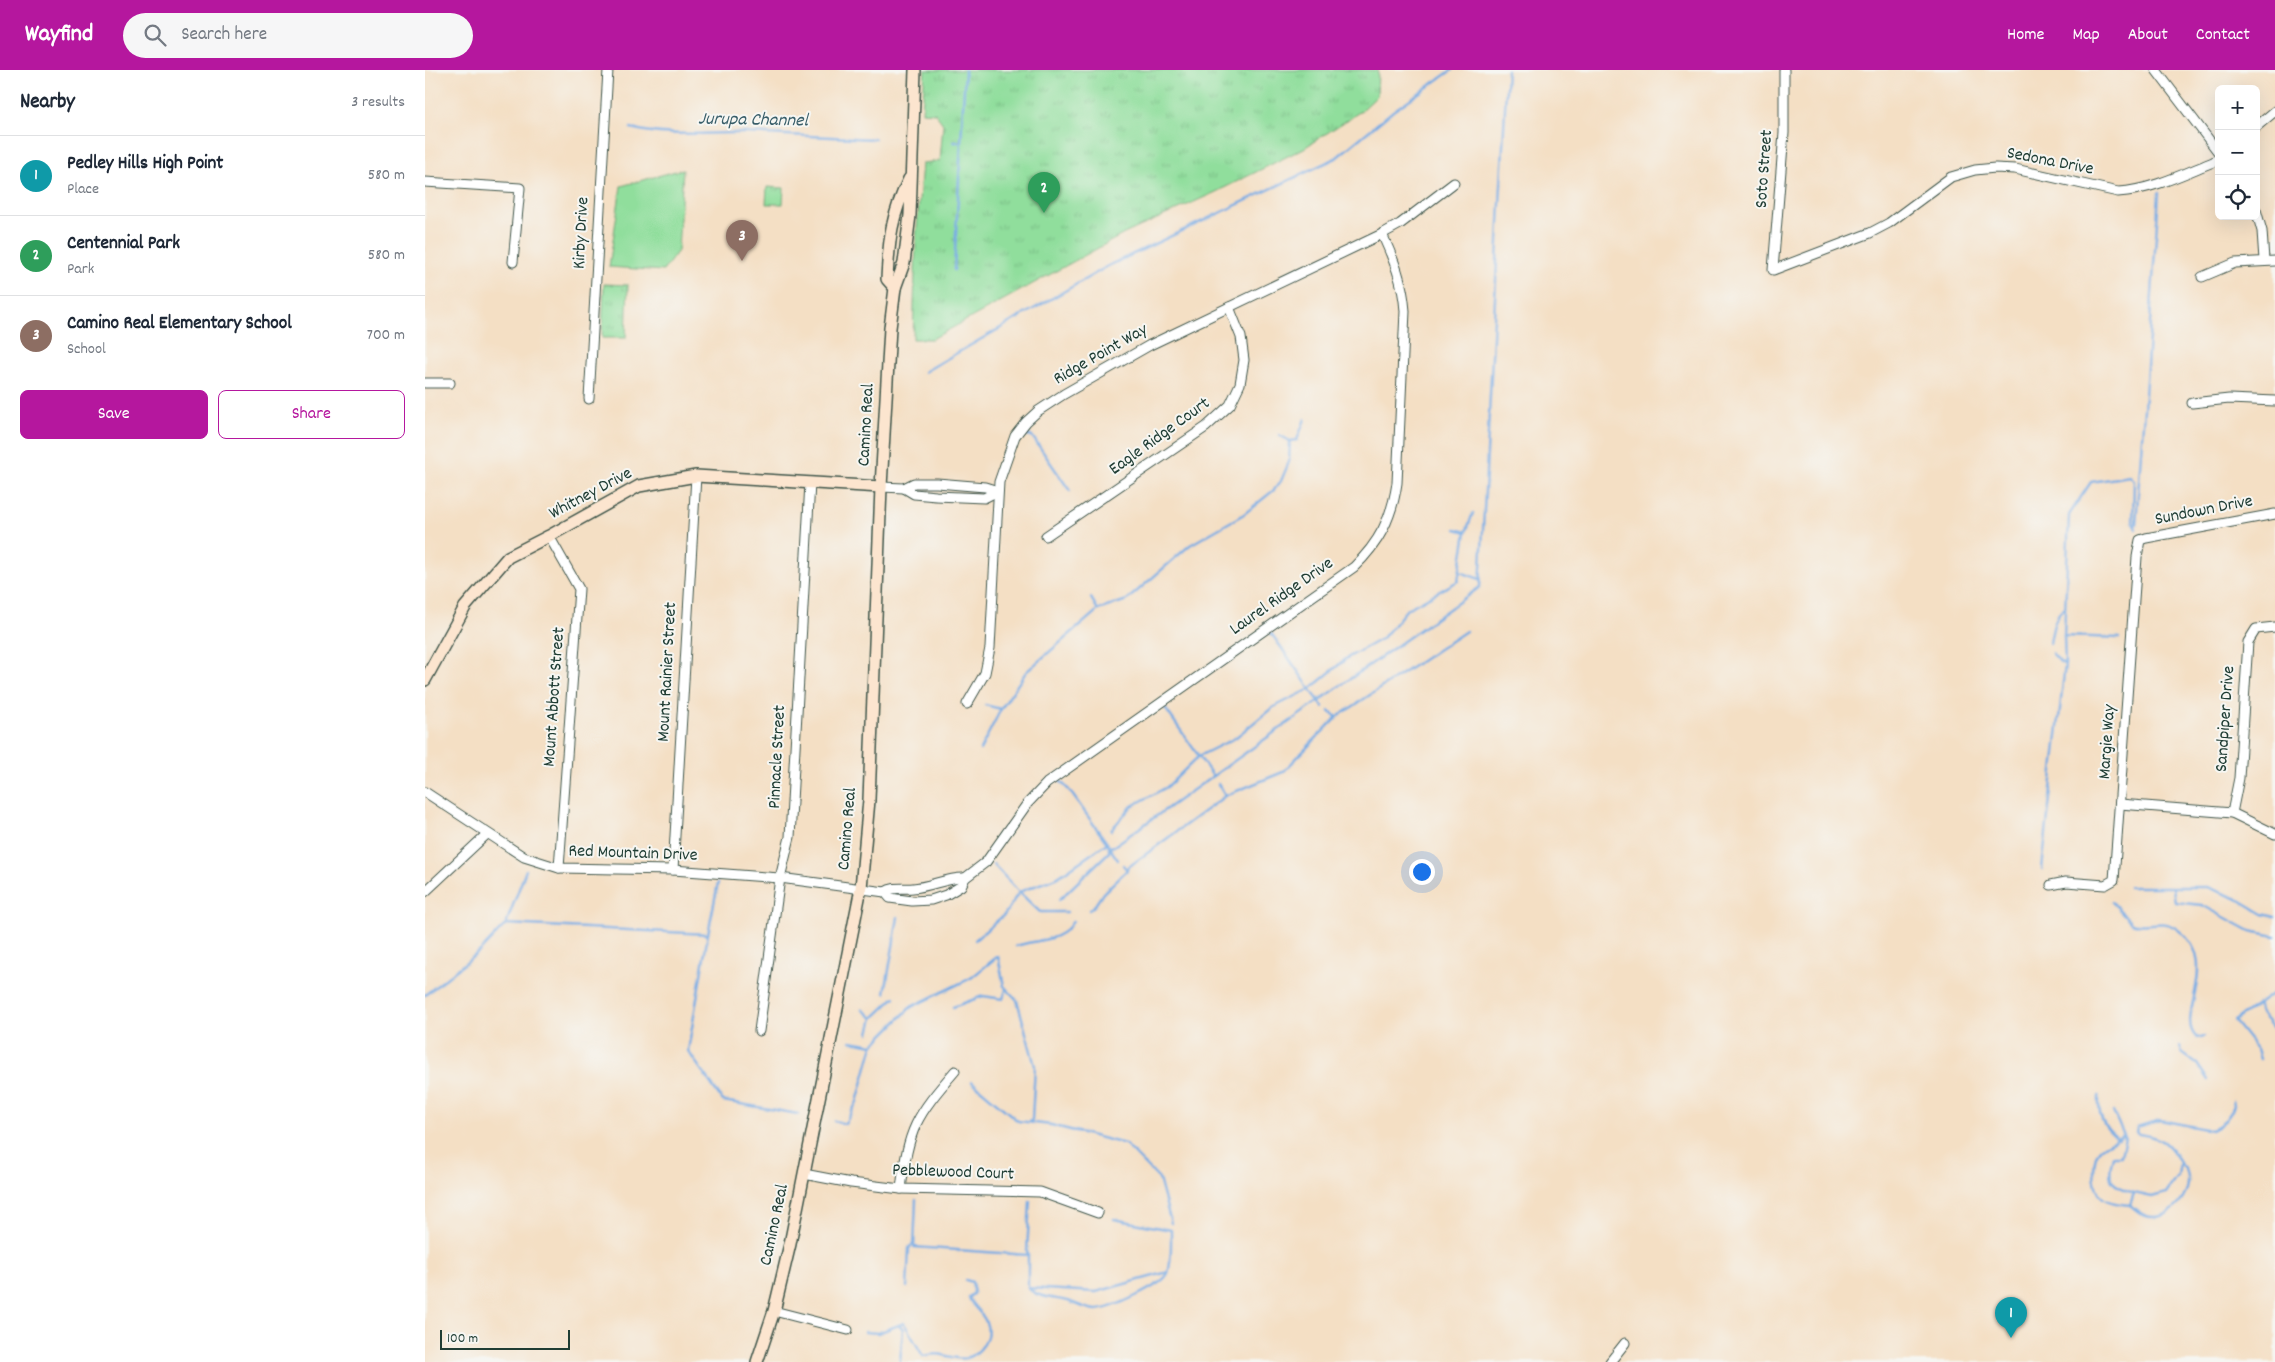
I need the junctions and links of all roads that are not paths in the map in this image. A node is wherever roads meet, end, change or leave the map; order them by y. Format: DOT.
graph roads {
  1 [pos="608,70"];
  2 [pos="915,70"];
  3 [pos="1784,70"];
  4 [pos="2156,70"];
  5 [pos="2275,111"];
  6 [pos="2260,124"];
  7 [pos="2215,147"];
  8 [pos="2215,161"];
  9 [pos="910,175"];
  10 [pos="425,182"];
  11 [pos="1454,182"];
  12 [pos="2259,220"];
  13 [pos="1382,234"];
  14 [pos="2263,260"];
  15 [pos="2275,261"];
  16 [pos="513,262"];
  17 [pos="1773,270"];
  18 [pos="2202,278"];
  19 [pos="895,288"];
  20 [pos="1229,307"];
  21 [pos="425,383"];
  22 [pos="450,383"];
  23 [pos="589,399"];
  24 [pos="2275,400"];
  25 [pos="2192,403"];
  26 [pos="696,476"];
  27 [pos="810,483"];
  28 [pos="937,483"];
  29 [pos="881,487"];
  30 [pos="905,488"];
  31 [pos="998,492"];
  32 [pos="935,496"];
  33 [pos="2275,514"];
  34 [pos="549,536"];
  35 [pos="1046,536"];
  36 [pos="2140,540"];
  37 [pos="2275,627"];
  38 [pos="425,680"];
  39 [pos="967,704"];
  40 [pos="425,792"];
  41 [pos="2120,804"];
  42 [pos="2232,813"];
  43 [pos="487,834"];
  44 [pos="2275,834"];
  45 [pos="559,868"];
  46 [pos="673,870"];
  47 [pos="780,878"];
  48 [pos="965,878"];
  49 [pos="933,885"];
  50 [pos="2051,885"];
  51 [pos="861,888"];
  52 [pos="425,892"];
  53 [pos="885,892"];
  54 [pos="939,898"];
  55 [pos="759,1031"];
  56 [pos="955,1071"];
  57 [pos="804,1174"];
  58 [pos="901,1189"];
  59 [pos="1098,1213"];
  60 [pos="774,1311"];
  61 [pos="848,1330"];
  62 [pos="1625,1343"];
  63 [pos="757,1362"];
  64 [pos="1610,1362"];
  1 -- 23 [label="street, Kirby Drive"];
  2 -- 9 [label="main road, Camino Real"];
  3 -- 17 [label="street, Soto Street"];
  4 -- 7 [label="street"];
  5 -- 6 [label="street"];
  8 -- 17 [label="street, Sedona Drive"];
  9 -- 19 [label="main road, Camino Real"];
  9 -- 19 [label="main road, Camino Real"];
  10 -- 16 [label="street"];
  11 -- 13 [label="street, Ridge Point Way"];
  12 -- 14 [label="street"];
  13 -- 20 [label="street, Ridge Point Way"];
  13 -- 48 [label="street, Laurel Ridge Drive"];
  14 -- 15 [label="street"];
  14 -- 18 [label="street"];
  19 -- 29 [label="main road, Camino Real"];
  20 -- 31 [label="street, Ridge Point Way"];
  20 -- 35 [label="street, Eagle Ridge Court"];
  21 -- 22 [label="street"];
  24 -- 25 [label="street"];
  26 -- 27 [label="main road, Whitney Drive"];
  26 -- 34 [label="main road, Whitney Drive"];
  26 -- 46 [label="street, Mount Rainier Street"];
  27 -- 29 [label="main road, Whitney Drive"];
  27 -- 47 [label="street, Pinnacle Street"];
  28 -- 30 [label="street, Whitney Drive"];
  28 -- 31 [label="street, Whitney Drive"];
  28 -- 32 [label="street"];
  29 -- 30 [label="street, Whitney Drive"];
  29 -- 51 [label="main road, Camino Real"];
  30 -- 32 [label="street, Whitney Drive"];
  31 -- 32 [label="street, Whitney Drive"];
  31 -- 39 [label="street, Ridge Point Way"];
  33 -- 36 [label="street, Sundown Drive"];
  34 -- 38 [label="main road, Whitney Drive"];
  34 -- 45 [label="street, Mount Abbott Street"];
  36 -- 41 [label="street, Margie Way"];
  37 -- 42 [label="street, Sandpiper Drive"];
  40 -- 43 [label="street, Red Mountain Drive"];
  41 -- 42 [label="street"];
  41 -- 50 [label="street, Margie Way"];
  42 -- 44 [label="street"];
  43 -- 45 [label="street, Red Mountain Drive"];
  43 -- 52 [label="street"];
  45 -- 46 [label="street, Red Mountain Drive"];
  46 -- 47 [label="street, Red Mountain Drive"];
  47 -- 51 [label="street, Red Mountain Drive"];
  47 -- 55 [label="street, Pinnacle Street"];
  48 -- 49 [label="street, Laurel Ridge Drive"];
  48 -- 54 [label="street, Laurel Ridge Drive"];
  49 -- 53 [label="street, Laurel Ridge Drive"];
  49 -- 54 [label="street"];
  51 -- 53 [label="street, Laurel Ridge Drive"];
  51 -- 57 [label="main road, Camino Real"];
  53 -- 54 [label="street, Laurel Ridge Drive"];
  56 -- 58 [label="street"];
  57 -- 58 [label="street, Pebblewood Court"];
  57 -- 60 [label="main road, Camino Real"];
  58 -- 59 [label="street, Pebblewood Court"];
  60 -- 61 [label="street"];
  60 -- 63 [label="main road, Camino Real"];
  62 -- 64 [label="street"];
}
